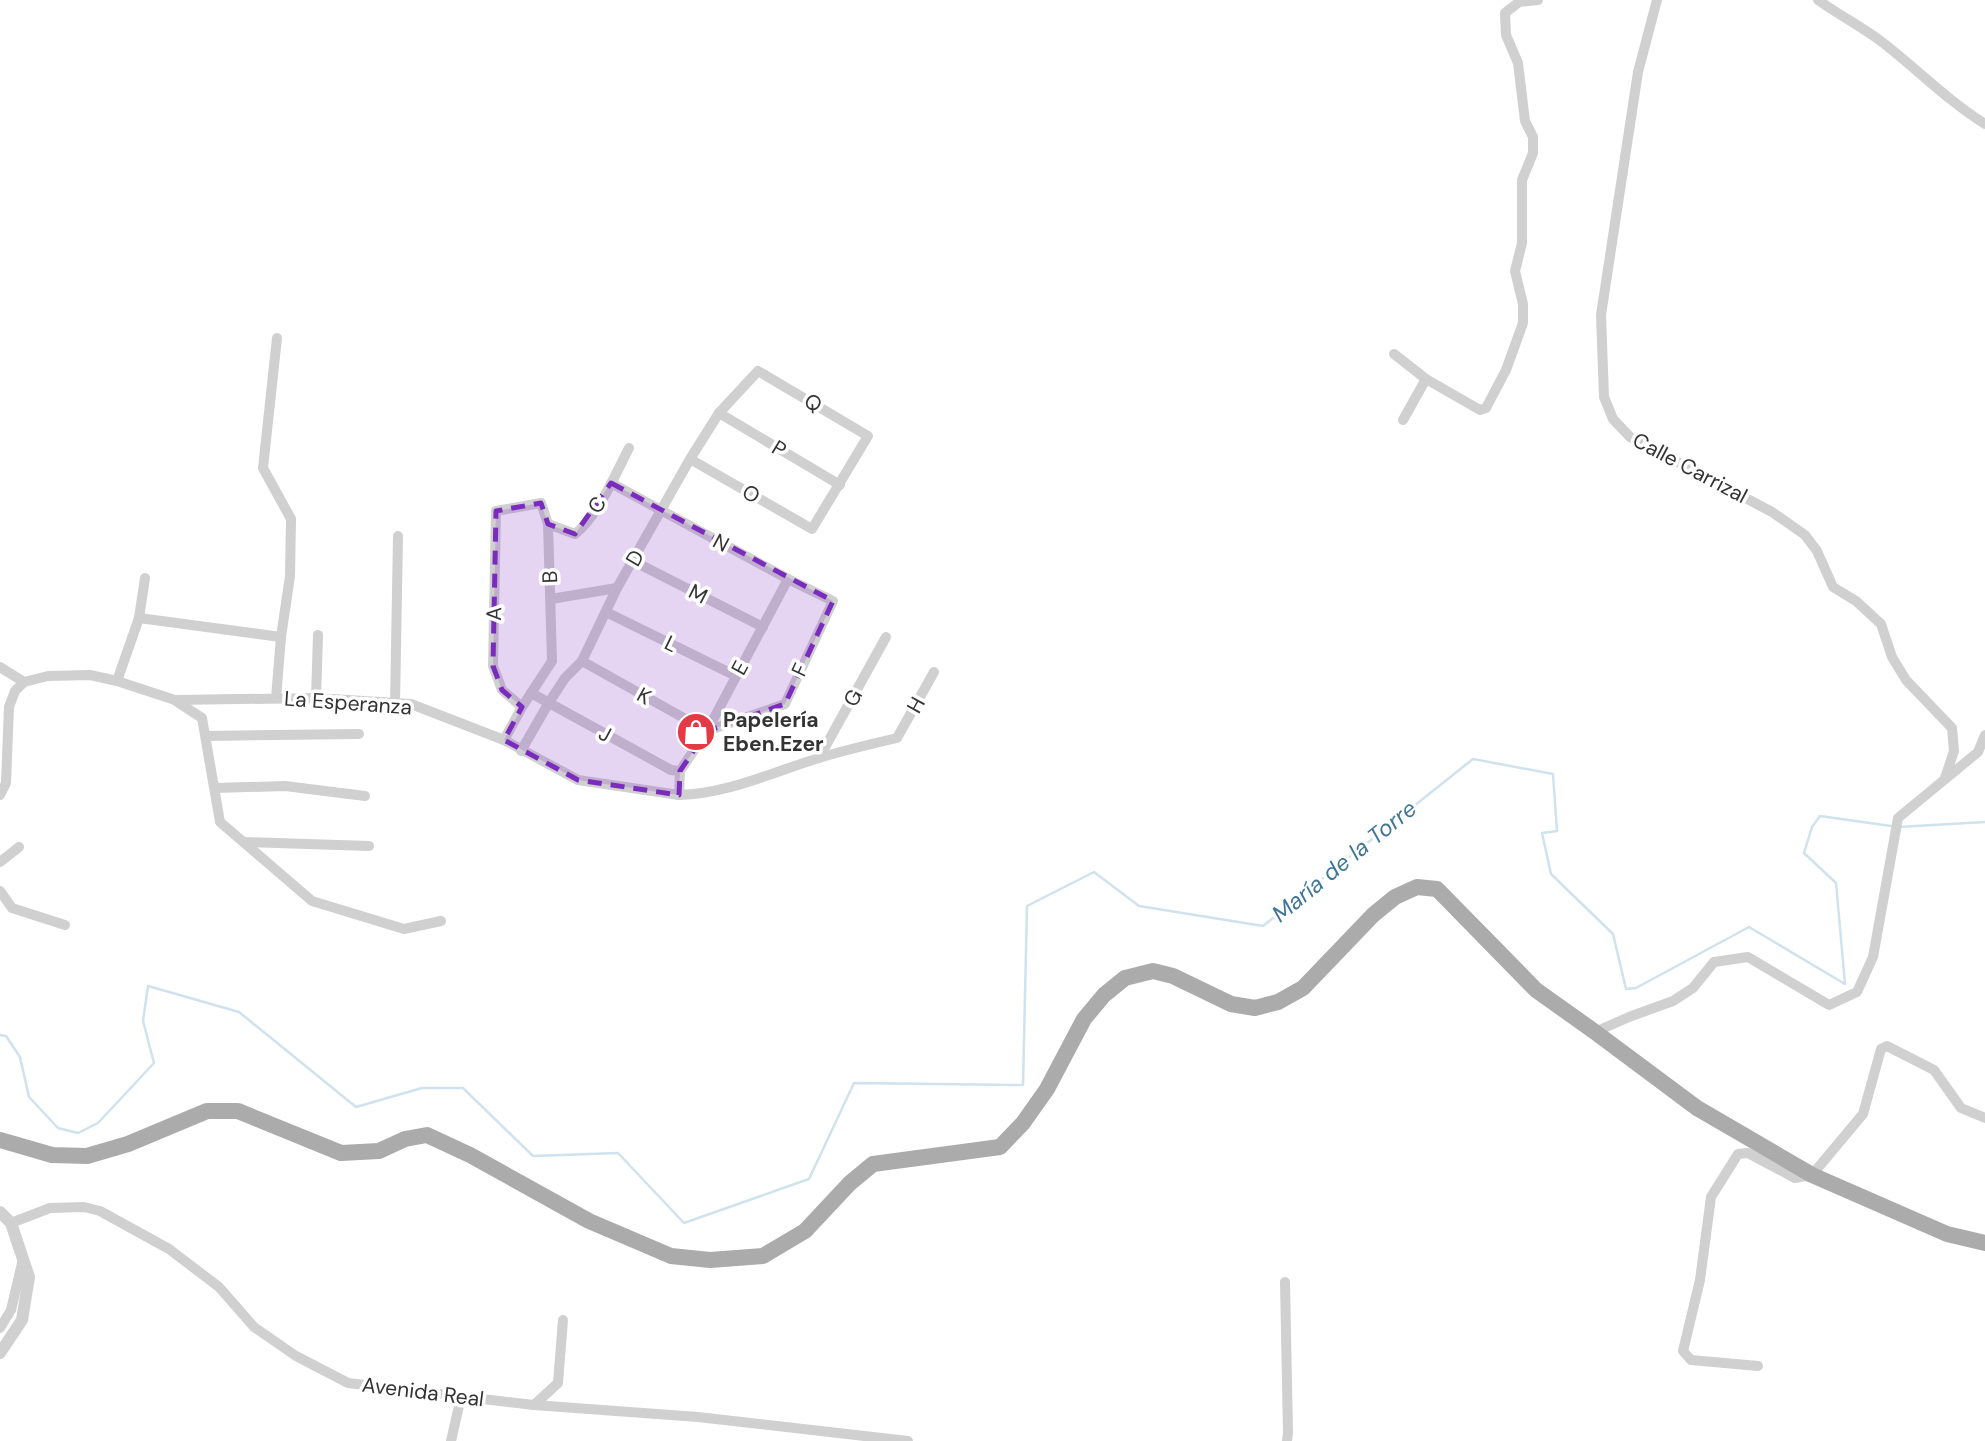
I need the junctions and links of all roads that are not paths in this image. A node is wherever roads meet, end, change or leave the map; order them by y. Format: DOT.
graph roads {
  1 [pos="1538,0"];
  2 [pos="1657,0"];
  3 [pos="1818,0"];
  4 [pos="1985,124"];
  5 [pos="278,338"];
  6 [pos="1394,354"];
  7 [pos="758,371"];
  8 [pos="1426,379"];
  9 [pos="719,413"];
  10 [pos="1403,420"];
  11 [pos="629,448"];
  12 [pos="690,459"];
  13 [pos="611,483"];
  14 [pos="840,485"];
  15 [pos="662,511"];
  16 [pos="548,524"];
  17 [pos="398,536"];
  18 [pos="634,561"];
  19 [pos="145,578"];
  20 [pos="788,579"];
  21 [pos="617,588"];
  22 [pos="551,599"];
  23 [pos="833,601"];
  24 [pos="606,611"];
  25 [pos="139,618"];
  26 [pos="763,627"];
  27 [pos="318,635"];
  28 [pos="281,637"];
  29 [pos="886,637"];
  30 [pos="582,661"];
  31 [pos="0,667"];
  32 [pos="934,672"];
  33 [pos="736,676"];
  34 [pos="117,681"];
  35 [pos="24,682"];
  36 [pos="531,693"];
  37 [pos="276,698"];
  38 [pos="316,698"];
  39 [pos="175,700"];
  40 [pos="395,704"];
  41 [pos="548,704"];
  42 [pos="522,707"];
  43 [pos="707,731"];
  44 [pos="359,734"];
  45 [pos="1985,734"];
  46 [pos="206,736"];
  47 [pos="897,738"];
  48 [pos="504,740"];
  49 [pos="522,751"];
  50 [pos="819,758"];
  51 [pos="680,771"];
  52 [pos="1945,778"];
  53 [pos="215,788"];
  54 [pos="679,794"];
  55 [pos="0,795"];
  56 [pos="365,796"];
  57 [pos="244,842"];
  58 [pos="369,846"];
  59 [pos="19,847"];
  60 [pos="0,862"];
  61 [pos="0,891"];
  62 [pos="442,921"];
  63 [pos="65,925"];
  64 [pos="1595,1032"];
  65 [pos="1985,1118"];
  66 [pos="0,1140"];
  67 [pos="1812,1175"];
  68 [pos="0,1212"];
  69 [pos="11,1223"];
  70 [pos="1985,1243"];
  71 [pos="24,1257"];
  72 [pos="1285,1282"];
  73 [pos="563,1320"];
  74 [pos="0,1328"];
  75 [pos="0,1353"];
  76 [pos="1758,1366"];
  77 [pos="461,1397"];
  78 [pos="534,1405"];
  79 [pos="451,1441"];
  80 [pos="908,1441"];
  81 [pos="1287,1441"];
  1 -- 8 [label="street"];
  2 -- 52 [label="street, Calle Carrizal"];
  3 -- 4 [label="street"];
  5 -- 28 [label="street"];
  6 -- 8 [label="street"];
  7 -- 9 [label="street, D"];
  7 -- 14 [label="street, Q"];
  8 -- 10 [label="street"];
  9 -- 12 [label="street, D"];
  9 -- 14 [label="street, P"];
  11 -- 13 [label="street, C"];
  12 -- 14 [label="street, O"];
  12 -- 15 [label="street, D"];
  13 -- 15 [label="street, N"];
  13 -- 16 [label="street, C"];
  15 -- 18 [label="street, D"];
  15 -- 20 [label="street, N"];
  16 -- 22 [label="street, B"];
  16 -- 42 [label="street, A"];
  17 -- 40 [label="street"];
  18 -- 21 [label="street, D"];
  18 -- 26 [label="street, M"];
  19 -- 25 [label="street"];
  20 -- 23 [label="street, N"];
  20 -- 26 [label="street, E"];
  21 -- 22 [label="street"];
  21 -- 24 [label="street, D"];
  22 -- 36 [label="street, B"];
  23 -- 43 [label="street, F"];
  24 -- 30 [label="street, D"];
  24 -- 33 [label="street, L"];
  25 -- 28 [label="street"];
  25 -- 34 [label="street"];
  26 -- 33 [label="street, E"];
  27 -- 38 [label="street"];
  28 -- 37 [label="street"];
  29 -- 50 [label="street, G"];
  30 -- 41 [label="street, D"];
  30 -- 43 [label="street, K"];
  31 -- 35 [label="street"];
  32 -- 47 [label="street, H"];
  33 -- 43 [label="street, E"];
  34 -- 35 [label="street, La Esperanza"];
  34 -- 39 [label="street, La Esperanza"];
  35 -- 55 [label="street"];
  36 -- 41 [label="street, J"];
  36 -- 42 [label="street"];
  37 -- 38 [label="street, La Esperanza"];
  37 -- 39 [label="street, La Esperanza"];
  38 -- 40 [label="street, La Esperanza"];
  39 -- 46 [label="street"];
  40 -- 48 [label="street, La Esperanza"];
  41 -- 49 [label="street, D"];
  41 -- 51 [label="street, J"];
  42 -- 48 [label="street"];
  43 -- 51 [label="street, E"];
  44 -- 46 [label="street"];
  45 -- 52 [label="street"];
  46 -- 53 [label="street"];
  47 -- 50 [label="street, La Esperanza"];
  48 -- 49 [label="street, La Esperanza"];
  49 -- 54 [label="street, La Esperanza"];
  50 -- 54 [label="street, La Esperanza"];
  51 -- 54 [label="street"];
  52 -- 64 [label="street"];
  53 -- 56 [label="street"];
  53 -- 57 [label="street"];
  57 -- 58 [label="street"];
  57 -- 62 [label="street"];
  59 -- 60 [label="street"];
  61 -- 63 [label="street"];
  64 -- 66 [label="main road"];
  64 -- 67 [label="main road"];
  65 -- 67 [label="street"];
  67 -- 70 [label="main road"];
  67 -- 76 [label="street"];
  68 -- 69 [label="street"];
  69 -- 71 [label="street"];
  69 -- 77 [label="street, Avenida Real"];
  71 -- 74 [label="street"];
  71 -- 75 [label="street"];
  72 -- 81 [label="street"];
  73 -- 78 [label="street"];
  77 -- 78 [label="street, Avenida Real"];
  77 -- 79 [label="street"];
  78 -- 80 [label="street, Avenida Real"];
}
